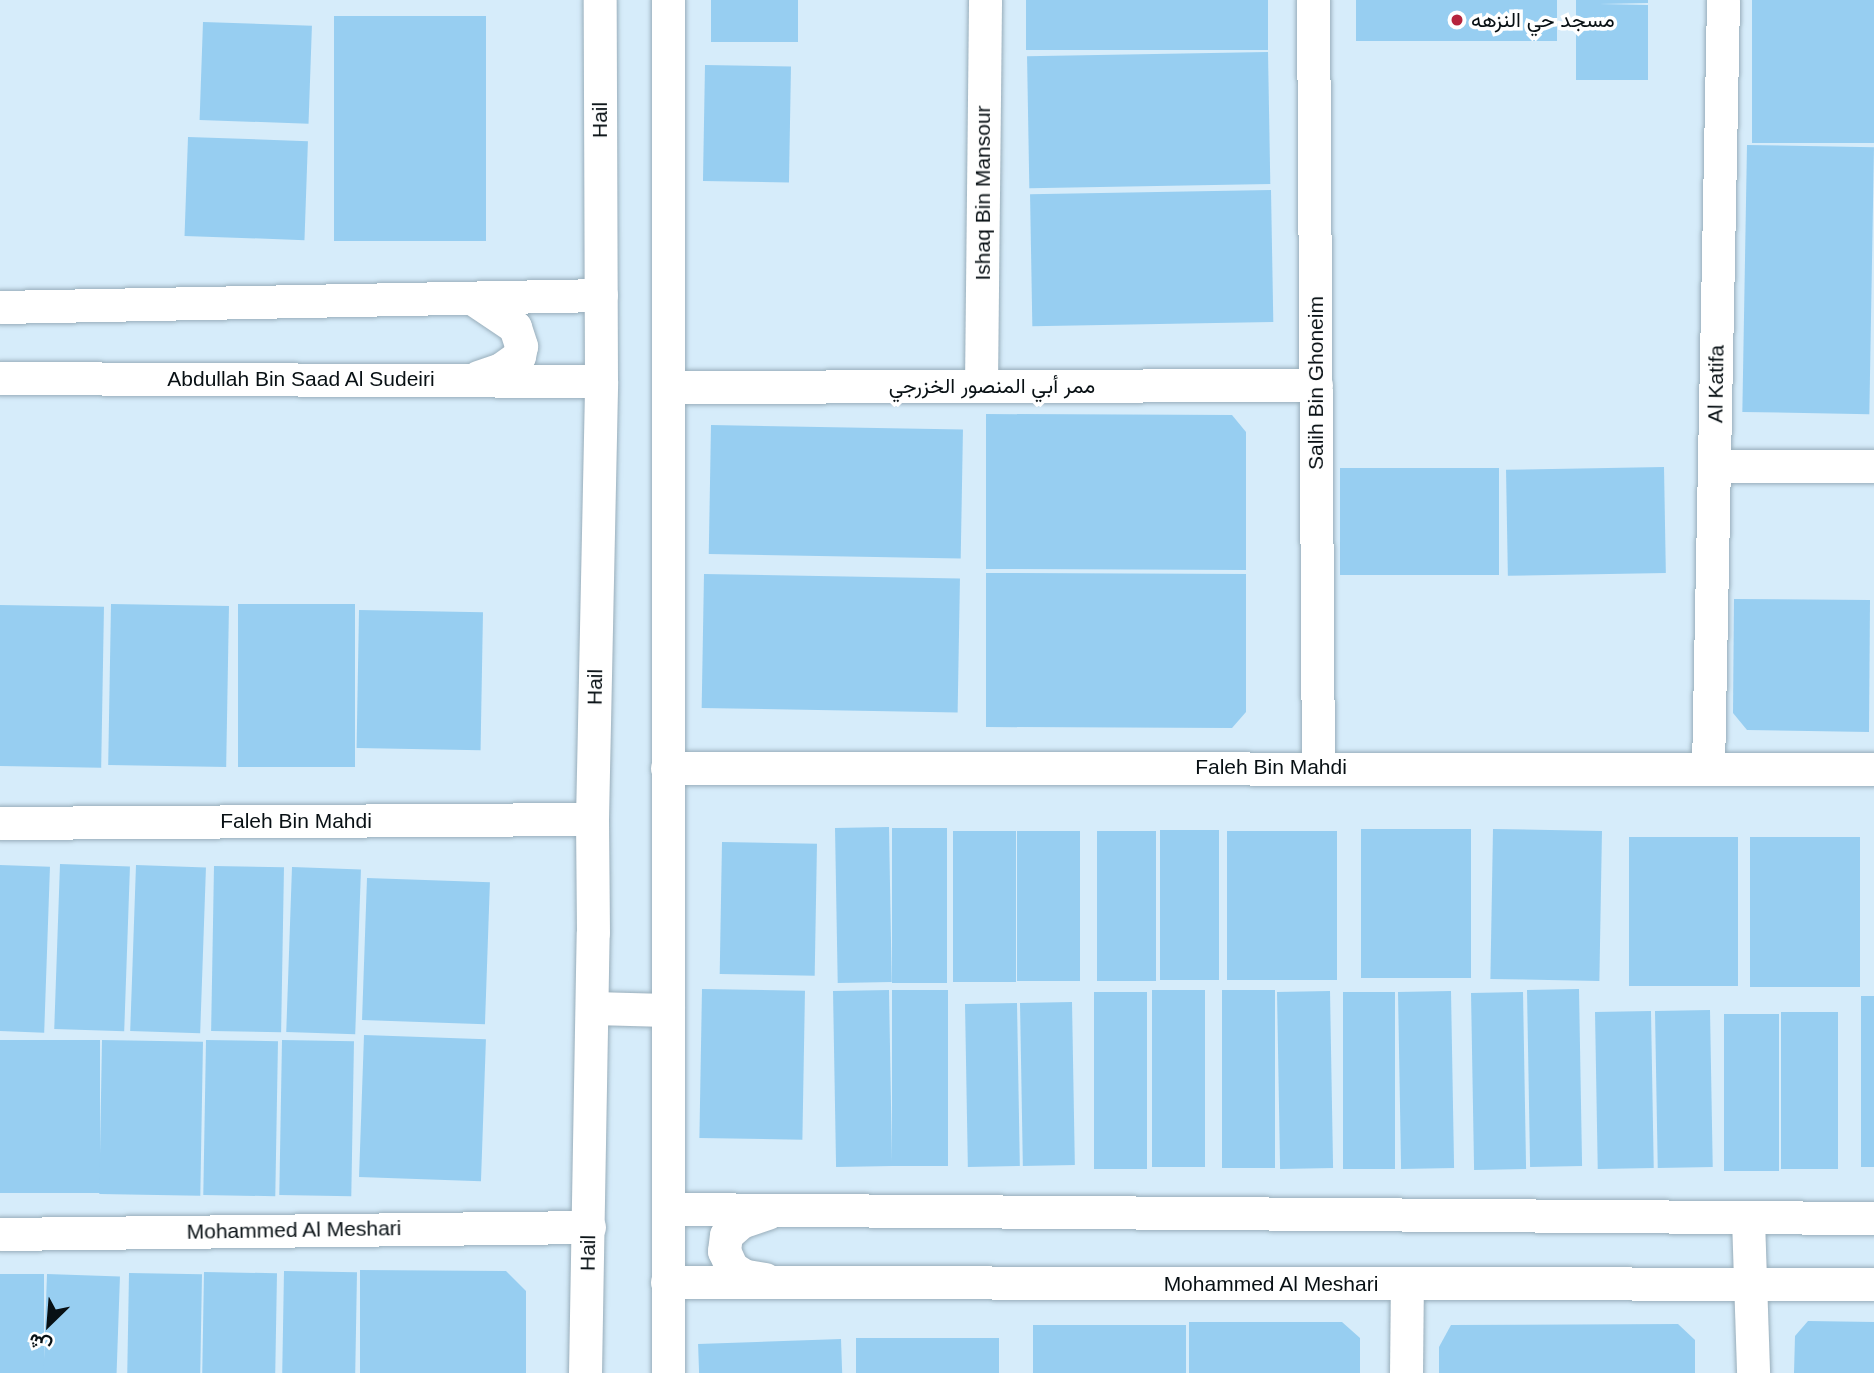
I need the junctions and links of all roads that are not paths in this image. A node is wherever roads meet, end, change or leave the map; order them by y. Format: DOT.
graph roads {
  1 [pos="600,0"];
  2 [pos="668,0"];
  3 [pos="985,0"];
  4 [pos="1313,0"];
  5 [pos="1723,0"];
  6 [pos="601,295"];
  7 [pos="472,298"];
  8 [pos="0,307"];
  9 [pos="0,378"];
  10 [pos="468,379"];
  11 [pos="601,381"];
  12 [pos="981,385"];
  13 [pos="1316,385"];
  14 [pos="668,387"];
  15 [pos="1874,466"];
  16 [pos="1714,467"];
  17 [pos="1318,767"];
  18 [pos="667,768"];
  19 [pos="1708,768"];
  20 [pos="1874,769"];
  21 [pos="592,819"];
  22 [pos="0,823"];
  23 [pos="592,1008"];
  24 [pos="668,1010"];
  25 [pos="668,1209"];
  26 [pos="776,1210"];
  27 [pos="1874,1218"];
  28 [pos="1748,1219"];
  29 [pos="589,1227"];
  30 [pos="0,1234"];
  31 [pos="667,1282"];
  32 [pos="780,1282"];
  33 [pos="1752,1283"];
  34 [pos="1407,1284"];
  35 [pos="1874,1284"];
  36 [pos="586,1373"];
  37 [pos="668,1373"];
  38 [pos="1405,1373"];
  39 [pos="1753,1373"];
  1 -- 6 [label="street, Hail"];
  2 -- 14 [label="street"];
  3 -- 12 [label="street, Ishaq Bin Mansour"];
  4 -- 13 [label="street, Salih Bin Ghoneim"];
  5 -- 16 [label="street, Al Katifa"];
  6 -- 7 [label="street"];
  6 -- 11 [label="street, Hail"];
  7 -- 8 [label="street"];
  7 -- 10 [label="street"];
  9 -- 10 [label="street, Abdullah Bin Saad Al Sudeiri"];
  10 -- 11 [label="street, Abdullah Bin Saad Al Sudeiri"];
  11 -- 21 [label="street, Hail"];
  12 -- 13 [label="street, ممر أبي المنصور الخزرجي"];
  12 -- 14 [label="street, ممر أبي المنصور الخزرجي"];
  13 -- 17 [label="street, Salih Bin Ghoneim"];
  14 -- 18 [label="street"];
  15 -- 16 [label="street"];
  16 -- 19 [label="street, Al Katifa"];
  17 -- 18 [label="street, Faleh Bin Mahdi"];
  17 -- 19 [label="street, Faleh Bin Mahdi"];
  18 -- 24 [label="street"];
  19 -- 20 [label="street, Faleh Bin Mahdi"];
  21 -- 22 [label="street, Faleh Bin Mahdi"];
  21 -- 23 [label="street, Hail"];
  23 -- 24 [label="street"];
  23 -- 29 [label="street, Hail"];
  24 -- 25 [label="street"];
  25 -- 26 [label="street"];
  25 -- 31 [label="street"];
  26 -- 28 [label="street"];
  26 -- 32 [label="street"];
  27 -- 28 [label="street"];
  28 -- 33 [label="street"];
  29 -- 30 [label="street, Mohammed Al Meshari"];
  29 -- 36 [label="street, Hail"];
  31 -- 32 [label="street, Mohammed Al Meshari"];
  31 -- 37 [label="street"];
  32 -- 34 [label="street, Mohammed Al Meshari"];
  33 -- 34 [label="street, Mohammed Al Meshari"];
  33 -- 35 [label="street, Mohammed Al Meshari"];
  33 -- 39 [label="street"];
  34 -- 38 [label="street"];
}
